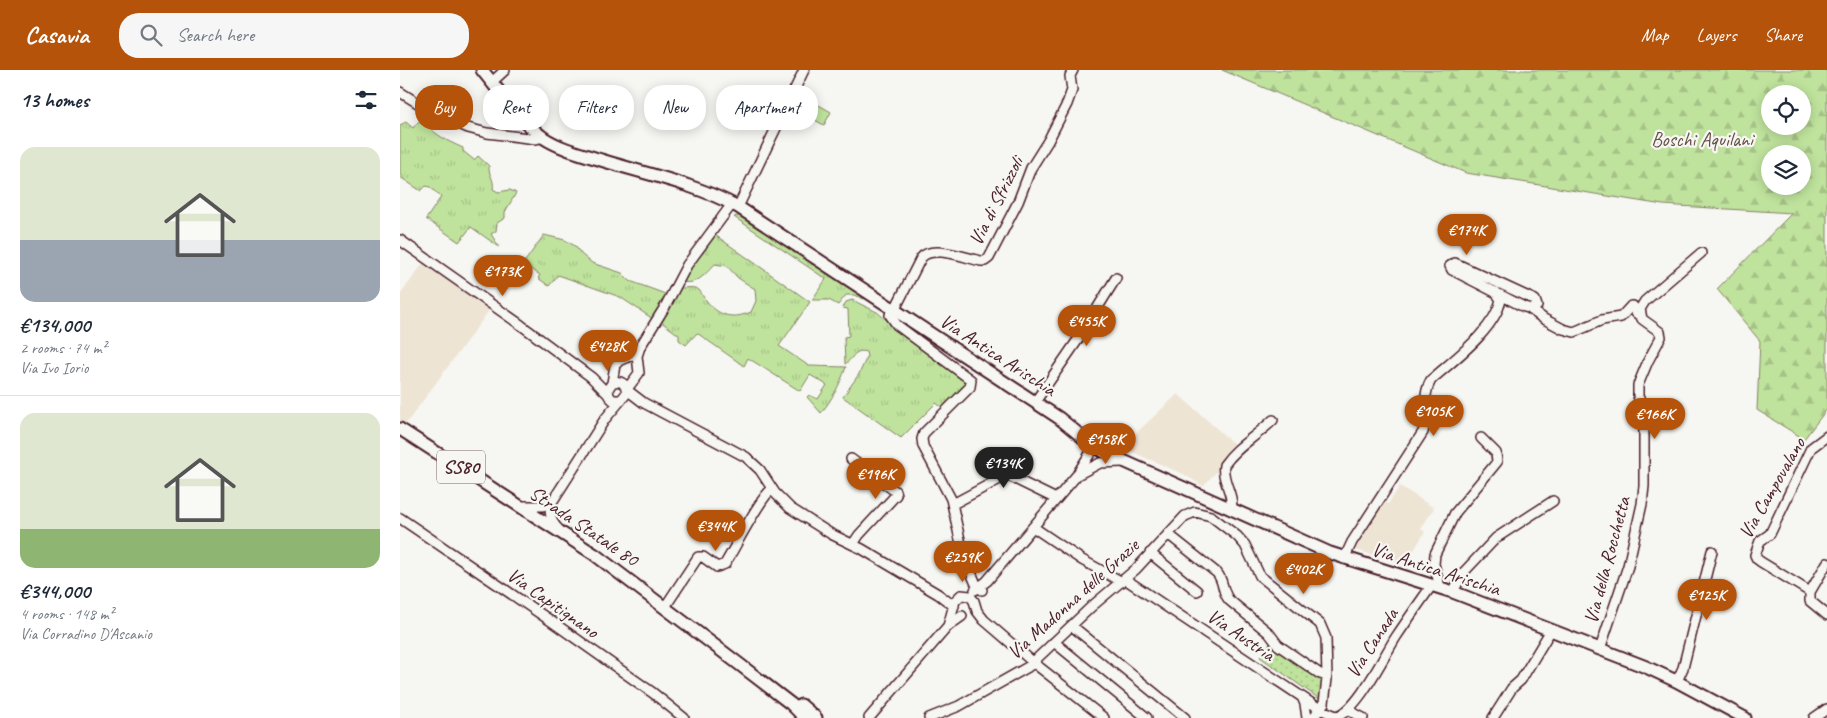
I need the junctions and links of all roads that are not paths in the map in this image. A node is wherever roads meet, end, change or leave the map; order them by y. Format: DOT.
graph roads {
  1 [pos="482,70"];
  2 [pos="505,70"];
  3 [pos="804,70"];
  4 [pos="1073,70"];
  5 [pos="492,82"];
  6 [pos="400,92"];
  7 [pos="543,137"];
  8 [pos="735,206"];
  9 [pos="400,240"];
  10 [pos="1701,253"];
  11 [pos="1116,278"];
  12 [pos="1496,292"];
  13 [pos="1518,303"];
  14 [pos="893,308"];
  15 [pos="1534,308"];
  16 [pos="1497,311"];
  17 [pos="1640,316"];
  18 [pos="640,347"];
  19 [pos="627,358"];
  20 [pos="639,366"];
  21 [pos="591,377"];
  22 [pos="611,384"];
  23 [pos="627,390"];
  24 [pos="609,395"];
  25 [pos="622,399"];
  26 [pos="1035,402"];
  27 [pos="644,403"];
  28 [pos="605,419"];
  29 [pos="1273,420"];
  30 [pos="400,429"];
  31 [pos="1082,436"];
  32 [pos="1827,436"];
  33 [pos="1482,438"];
  34 [pos="1098,448"];
  35 [pos="851,459"];
  36 [pos="1126,462"];
  37 [pos="1086,466"];
  38 [pos="772,489"];
  39 [pos="554,498"];
  40 [pos="1056,499"];
  41 [pos="1553,501"];
  42 [pos="1215,503"];
  43 [pos="953,504"];
  44 [pos="521,506"];
  45 [pos="1231,510"];
  46 [pos="1204,513"];
  47 [pos="400,518"];
  48 [pos="1213,518"];
  49 [pos="1033,527"];
  50 [pos="559,530"];
  51 [pos="1168,534"];
  52 [pos="853,544"];
  53 [pos="1712,551"];
  54 [pos="1150,553"];
  55 [pos="1344,558"];
  56 [pos="1827,563"];
  57 [pos="1124,580"];
  58 [pos="1435,586"];
  59 [pos="980,588"];
  60 [pos="1198,591"];
  61 [pos="1453,592"];
  62 [pos="1810,592"];
  63 [pos="938,594"];
  64 [pos="962,595"];
  65 [pos="975,605"];
  66 [pos="665,607"];
  67 [pos="954,607"];
  68 [pos="1827,615"];
  69 [pos="965,616"];
  70 [pos="984,620"];
  71 [pos="948,626"];
  72 [pos="1072,626"];
  73 [pos="1551,630"];
  74 [pos="1054,642"];
  75 [pos="1600,649"];
  76 [pos="1034,663"];
  77 [pos="739,664"];
  78 [pos="1326,676"];
  79 [pos="1677,681"];
  80 [pos="1302,697"];
  81 [pos="1320,709"];
  82 [pos="1827,709"];
  83 [pos="1348,710"];
  84 [pos="1338,716"];
  85 [pos="684,718"];
  86 [pos="804,718"];
  87 [pos="816,718"];
  88 [pos="869,718"];
  89 [pos="929,718"];
  90 [pos="1104,718"];
  91 [pos="1147,718"];
  92 [pos="1185,718"];
  93 [pos="1306,718"];
  94 [pos="1313,718"];
  95 [pos="1363,718"];
  96 [pos="1493,718"];
  97 [pos="1745,718"];
  98 [pos="1814,718"];
  1 -- 5 [label="main road, Via Antica Arischia"];
  2 -- 5 [label="street"];
  3 -- 8 [label="street"];
  4 -- 14 [label="street, Via di Sfrizzoli"];
  5 -- 7 [label="main road, Via Antica Arischia"];
  6 -- 7 [label="street"];
  7 -- 8 [label="main road, Via Antica Arischia"];
  8 -- 14 [label="main road, Via Antica Arischia"];
  8 -- 18 [label="street"];
  9 -- 21 [label="street"];
  10 -- 17 [label="street"];
  11 -- 26 [label="street"];
  12 -- 13 [label="street"];
  12 -- 15 [label="street"];
  12 -- 16 [label="street"];
  13 -- 15 [label="street"];
  13 -- 16 [label="street"];
  14 -- 26 [label="main road, Via Antica Arischia"];
  14 -- 43 [label="street"];
  15 -- 17 [label="street"];
  16 -- 55 [label="street"];
  17 -- 75 [label="street, Via della Rocchetta"];
  18 -- 19 [label="street"];
  18 -- 20 [label="street"];
  19 -- 20 [label="street"];
  19 -- 22 [label="street"];
  20 -- 23 [label="street"];
  21 -- 22 [label="street"];
  21 -- 24 [label="street"];
  22 -- 23 [label="street"];
  22 -- 24 [label="street"];
  23 -- 25 [label="street"];
  23 -- 27 [label="street"];
  24 -- 25 [label="street"];
  24 -- 28 [label="street"];
  25 -- 27 [label="street"];
  25 -- 28 [label="street"];
  26 -- 31 [label="main road, Via Antica Arischia"];
  27 -- 38 [label="street"];
  28 -- 39 [label="street"];
  29 -- 45 [label="street"];
  30 -- 44 [label="main road, Strada Statale 80 / SS80"];
  31 -- 34 [label="main road, Via Antica Arischia"];
  31 -- 37 [label="street"];
  32 -- 62 [label="street, Via Campovalano"];
  33 -- 58 [label="street"];
  34 -- 36 [label="main road, Via Antica Arischia"];
  34 -- 37 [label="street"];
  35 -- 52 [label="street"];
  36 -- 37 [label="street"];
  36 -- 42 [label="main road, Via Antica Arischia"];
  37 -- 40 [label="street"];
  38 -- 52 [label="street"];
  38 -- 66 [label="street"];
  39 -- 44 [label="street"];
  39 -- 50 [label="street"];
  40 -- 43 [label="street"];
  40 -- 49 [label="street"];
  41 -- 61 [label="street"];
  42 -- 45 [label="main road, Via Antica Arischia"];
  42 -- 46 [label="street"];
  42 -- 48 [label="street"];
  43 -- 59 [label="street"];
  44 -- 50 [label="main road, Strada Statale 80 / SS80"];
  45 -- 55 [label="main road, Via Antica Arischia"];
  46 -- 48 [label="street"];
  46 -- 51 [label="street, Via Madonna delle Grazie"];
  47 -- 85 [label="street, Via Capitignano"];
  48 -- 78 [label="street"];
  49 -- 57 [label="street, Via Austria"];
  49 -- 59 [label="street"];
  50 -- 66 [label="main road, Strada Statale 80 / SS80"];
  51 -- 54 [label="street, Via Madonna delle Grazie"];
  51 -- 78 [label="street"];
  52 -- 63 [label="street"];
  53 -- 79 [label="street"];
  54 -- 57 [label="street, Via Madonna delle Grazie"];
  54 -- 60 [label="street"];
  55 -- 58 [label="main road, Via Antica Arischia"];
  56 -- 62 [label="street"];
  57 -- 72 [label="street, Via Madonna delle Grazie"];
  57 -- 80 [label="street, Via Austria"];
  58 -- 61 [label="main road, Via Antica Arischia"];
  58 -- 83 [label="street, Via Canada"];
  59 -- 64 [label="street"];
  59 -- 65 [label="street"];
  61 -- 73 [label="main road, Via Antica Arischia"];
  62 -- 68 [label="street, Via Campovalano"];
  63 -- 64 [label="street"];
  63 -- 67 [label="street"];
  64 -- 65 [label="street"];
  64 -- 67 [label="street"];
  65 -- 69 [label="street"];
  65 -- 70 [label="street"];
  66 -- 77 [label="main road, Strada Statale 80 / SS80"];
  67 -- 69 [label="street"];
  67 -- 71 [label="street"];
  69 -- 70 [label="street"];
  69 -- 71 [label="street"];
  70 -- 76 [label="street"];
  71 -- 88 [label="street"];
  72 -- 74 [label="street, Via Madonna delle Grazie"];
  72 -- 92 [label="street"];
  73 -- 75 [label="main road, Via Antica Arischia"];
  73 -- 96 [label="street"];
  74 -- 76 [label="street, Via Madonna delle Grazie"];
  74 -- 91 [label="street"];
  75 -- 79 [label="main road, Via Antica Arischia"];
  76 -- 89 [label="street, Via Madonna delle Grazie"];
  76 -- 90 [label="street"];
  77 -- 86 [label="main road, Strada Statale 80 / SS80"];
  77 -- 87 [label="main road, Strada Statale 80 / SS80"];
  78 -- 81 [label="street"];
  79 -- 97 [label="main road, Via Antica Arischia"];
  80 -- 81 [label="street, Via Austria"];
  80 -- 93 [label="street"];
  81 -- 84 [label="street, Via Austria"];
  81 -- 94 [label="street"];
  82 -- 98 [label="street"];
  83 -- 84 [label="street, Via Canada"];
  83 -- 95 [label="street"];
}
